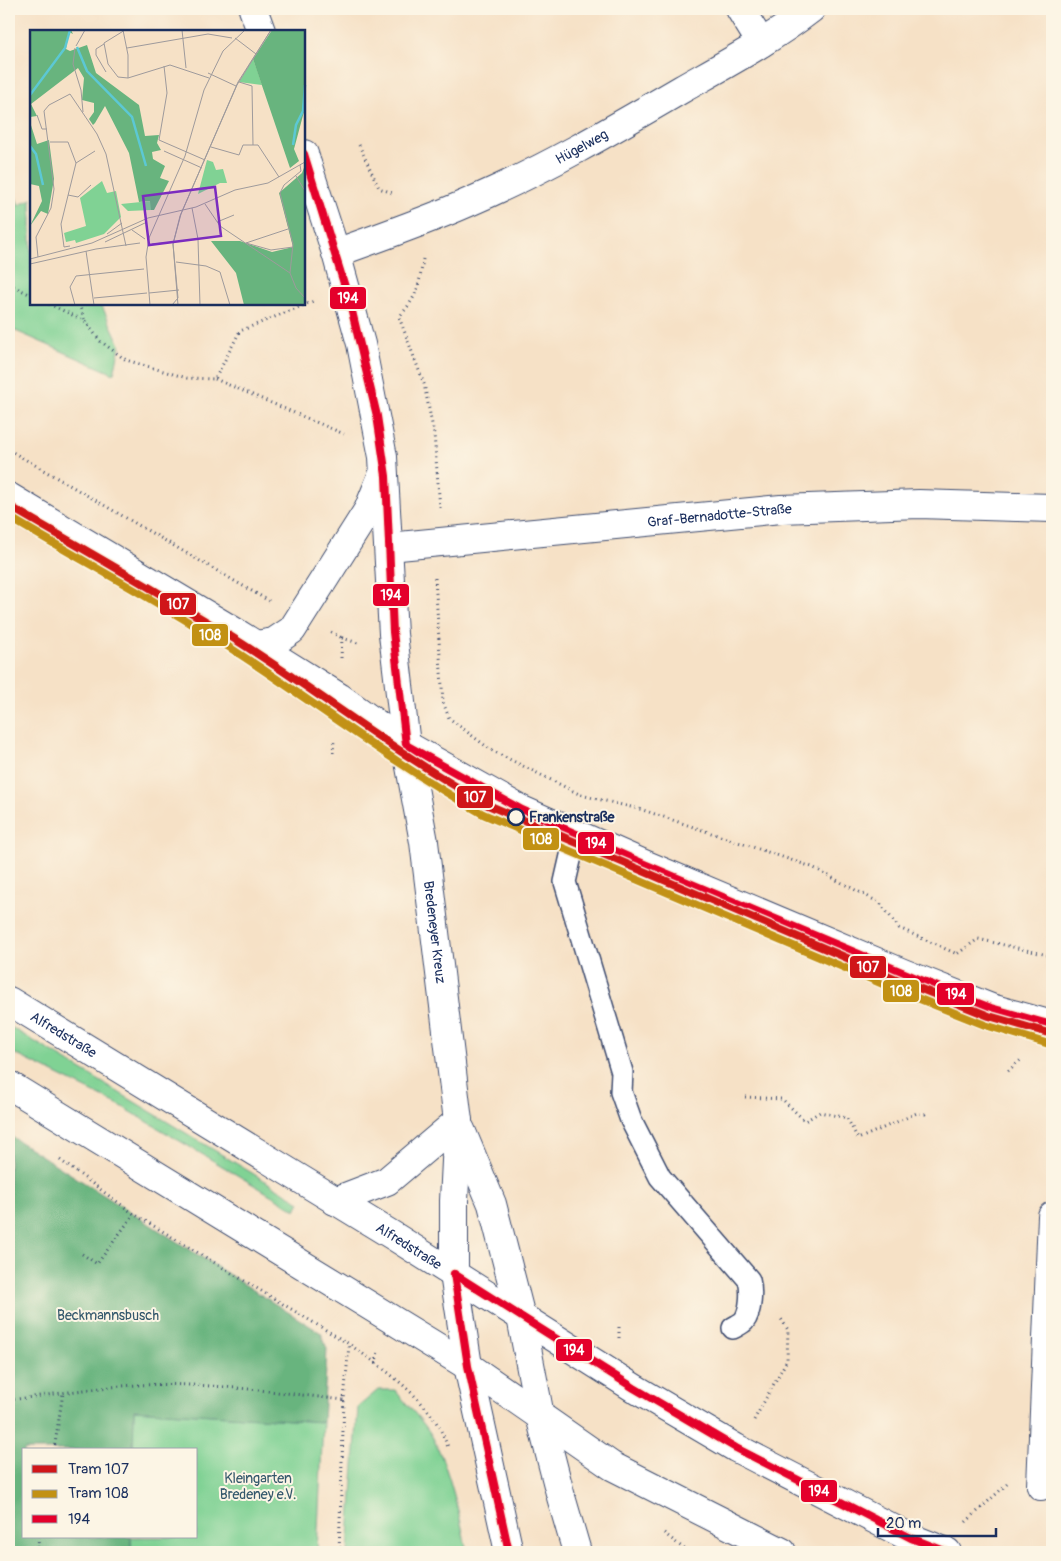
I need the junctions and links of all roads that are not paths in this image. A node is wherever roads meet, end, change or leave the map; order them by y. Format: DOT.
graph roads {
  1 [pos="253,9"];
  2 [pos="740,9"];
  3 [pos="811,9"];
  4 [pos="261,30"];
  5 [pos="761,43"];
  6 [pos="305,157"];
  7 [pos="336,253"];
  8 [pos="384,470"];
  9 [pos="9,497"];
  10 [pos="1052,508"];
  11 [pos="389,547"];
  12 [pos="256,645"];
  13 [pos="406,745"];
  14 [pos="576,834"];
  15 [pos="9,1001"];
  16 [pos="1052,1025"];
  17 [pos="9,1085"];
  18 [pos="458,1121"];
  19 [pos="335,1201"];
  20 [pos="1052,1216"];
  21 [pos="454,1274"];
  22 [pos="522,1317"];
  23 [pos="733,1328"];
  24 [pos="468,1366"];
  25 [pos="1048,1413"];
  26 [pos="540,1416"];
  27 [pos="1048,1456"];
  28 [pos="1041,1486"];
  29 [pos="509,1552"];
  30 [pos="577,1552"];
  31 [pos="782,1552"];
  32 [pos="946,1552"];
  1 -- 4 [label="main road"];
  2 -- 5 [label="main road"];
  3 -- 5 [label="main road, Hügelweg"];
  5 -- 7 [label="main road, Hügelweg"];
  6 -- 7 [label="main road"];
  7 -- 8 [label="main road"];
  8 -- 11 [label="main road"];
  8 -- 12 [label="main road"];
  9 -- 12 [label="main road"];
  10 -- 11 [label="main road, Graf-Bernadotte-Straße"];
  11 -- 13 [label="main road"];
  12 -- 13 [label="main road"];
  13 -- 14 [label="main road"];
  13 -- 18 [label="main road, Bredeneyer Kreuz"];
  14 -- 16 [label="main road"];
  14 -- 23 [label="lane"];
  15 -- 19 [label="main road, Alfredstraße"];
  17 -- 24 [label="main road"];
  18 -- 19 [label="main road"];
  18 -- 21 [label="main road, Bredeneyer Kreuz"];
  18 -- 22 [label="main road, Bredeneyer Kreuz"];
  19 -- 21 [label="main road, Alfredstraße"];
  20 -- 25 [label="main road"];
  21 -- 22 [label="main road, Alfredstraße"];
  21 -- 24 [label="main road, Bredeneyer Kreuz"];
  22 -- 26 [label="main road, Bredeneyer Kreuz"];
  22 -- 32 [label="main road, Alfredstraße"];
  24 -- 26 [label="main road"];
  24 -- 29 [label="main road, Bredeneyer Kreuz"];
  25 -- 27 [label="main road"];
  26 -- 30 [label="main road, Bredeneyer Kreuz"];
  26 -- 31 [label="main road"];
  27 -- 28 [label="main road"];
}
